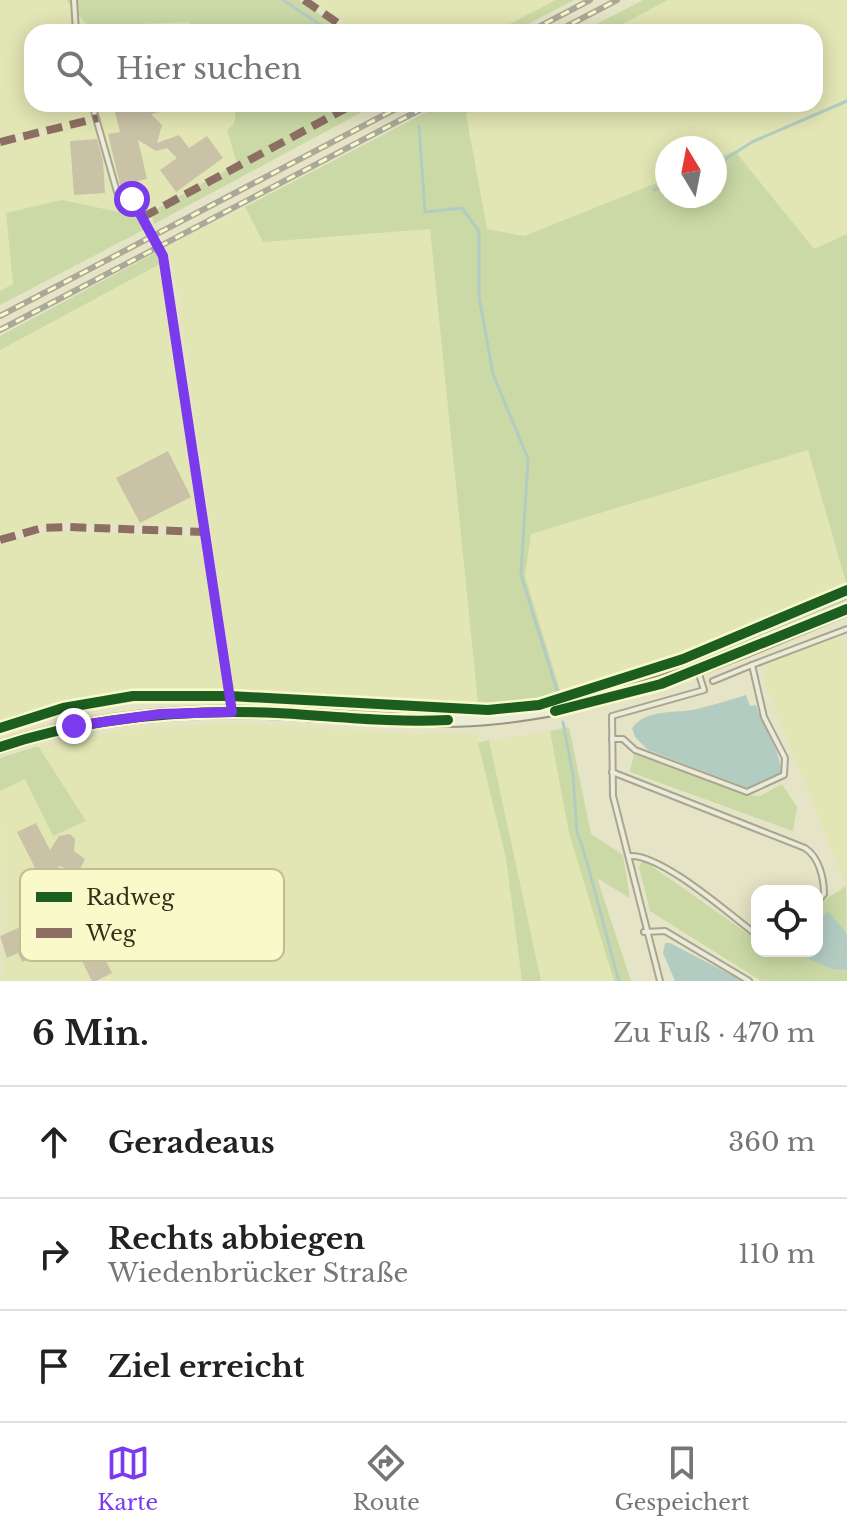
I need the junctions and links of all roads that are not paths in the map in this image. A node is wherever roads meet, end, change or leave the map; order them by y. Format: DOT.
graph roads {
  1 [pos="74,0"];
  2 [pos="76,24"];
  3 [pos="94,112"];
  4 [pos="847,609"];
  5 [pos="847,629"];
  6 [pos="752,665"];
  7 [pos="698,671"];
  8 [pos="713,681"];
  9 [pos="232,712"];
  10 [pos="612,739"];
  11 [pos="0,747"];
  12 [pos="612,772"];
  13 [pos="628,856"];
  14 [pos="823,895"];
  15 [pos="751,930"];
  16 [pos="644,932"];
  17 [pos="660,981"];
  18 [pos="749,981"];
  1 -- 2 [label="lane"];
  3 -- 9 [label="lane"];
  4 -- 7 [label="street"];
  5 -- 6 [label="lane"];
  6 -- 8 [label="lane"];
  6 -- 10 [label="lane"];
  7 -- 9 [label="street"];
  7 -- 10 [label="lane"];
  9 -- 11 [label="street"];
  10 -- 12 [label="lane"];
  12 -- 13 [label="lane"];
  12 -- 14 [label="lane"];
  13 -- 15 [label="lane"];
  13 -- 16 [label="lane"];
  16 -- 17 [label="lane"];
  16 -- 18 [label="lane"];
}
